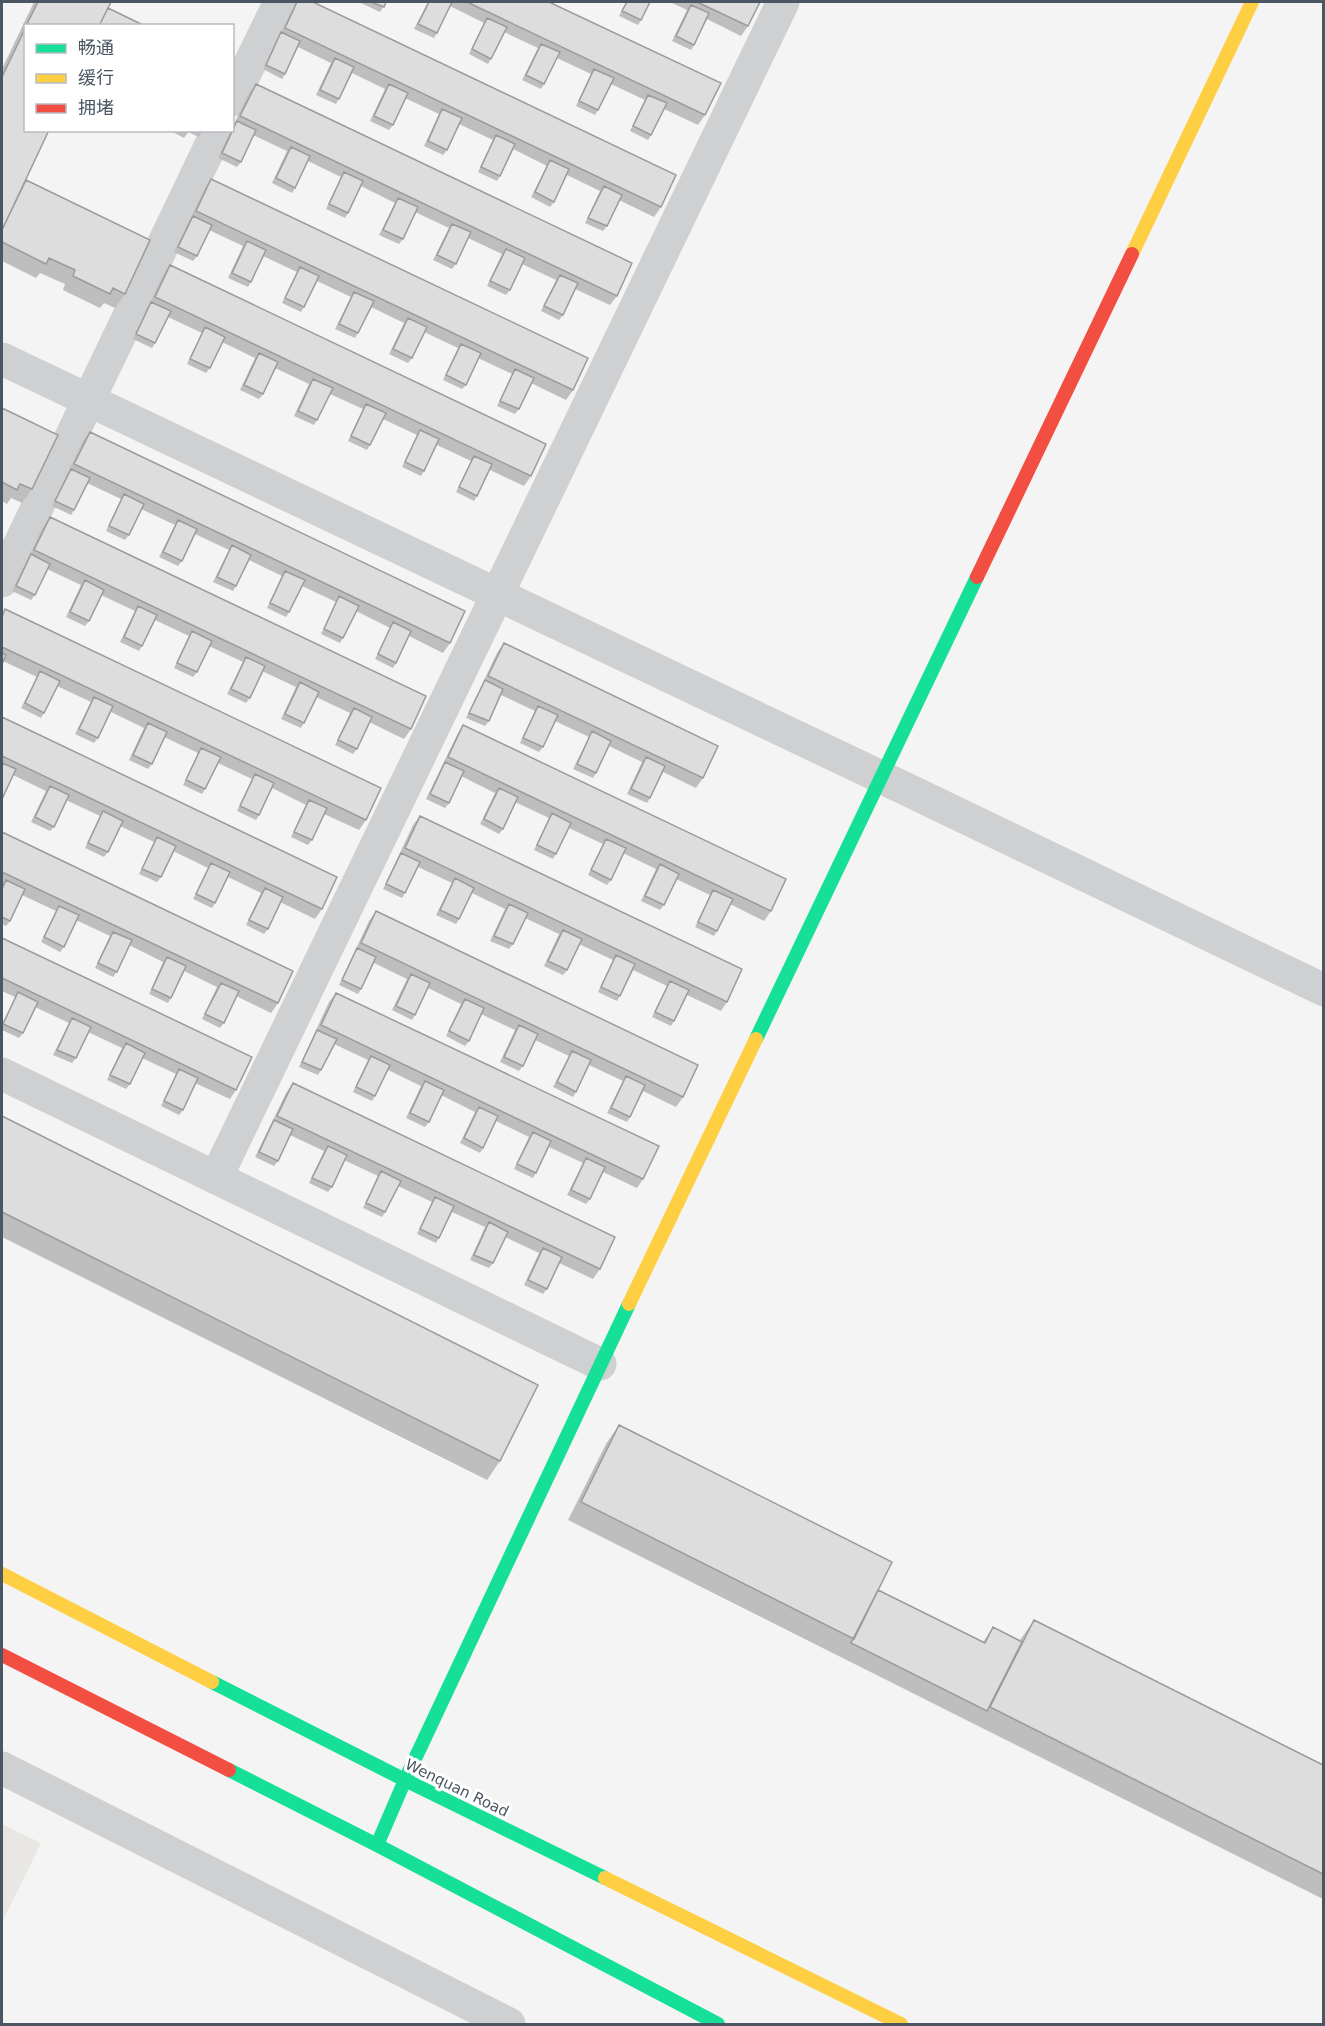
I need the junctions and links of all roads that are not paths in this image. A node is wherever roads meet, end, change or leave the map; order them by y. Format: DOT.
graph roads {
  1 [pos="280,2"];
  2 [pos="783,2"];
  3 [pos="1252,2"];
  4 [pos="234,96"];
  5 [pos="217,132"];
  6 [pos="2,359"];
  7 [pos="88,400"];
  8 [pos="2,581"];
  9 [pos="497,594"];
  10 [pos="881,777"];
  11 [pos="1323,990"];
  12 [pos="2,1074"];
  13 [pos="216,1178"];
  14 [pos="600,1364"];
  15 [pos="2,1574"];
  16 [pos="2,1655"];
  17 [pos="2,1768"];
  18 [pos="405,1780"];
  19 [pos="377,1845"];
  20 [pos="509,2025"];
  21 [pos="718,2025"];
  22 [pos="901,2025"];
  1 -- 4 [label="street"];
  2 -- 9 [label="street"];
  3 -- 10 [label="street"];
  5 -- 7 [label="street"];
  6 -- 7 [label="street"];
  7 -- 8 [label="street"];
  7 -- 9 [label="street"];
  9 -- 10 [label="street"];
  9 -- 13 [label="street"];
  10 -- 11 [label="street"];
  10 -- 14 [label="street"];
  12 -- 13 [label="street"];
  13 -- 14 [label="street"];
  14 -- 18 [label="street"];
  15 -- 18 [label="street, Wenquan Road"];
  16 -- 19 [label="street"];
  17 -- 20 [label="street"];
  18 -- 19 [label="street"];
  18 -- 22 [label="street, Wenquan Road"];
  19 -- 21 [label="street"];
}
